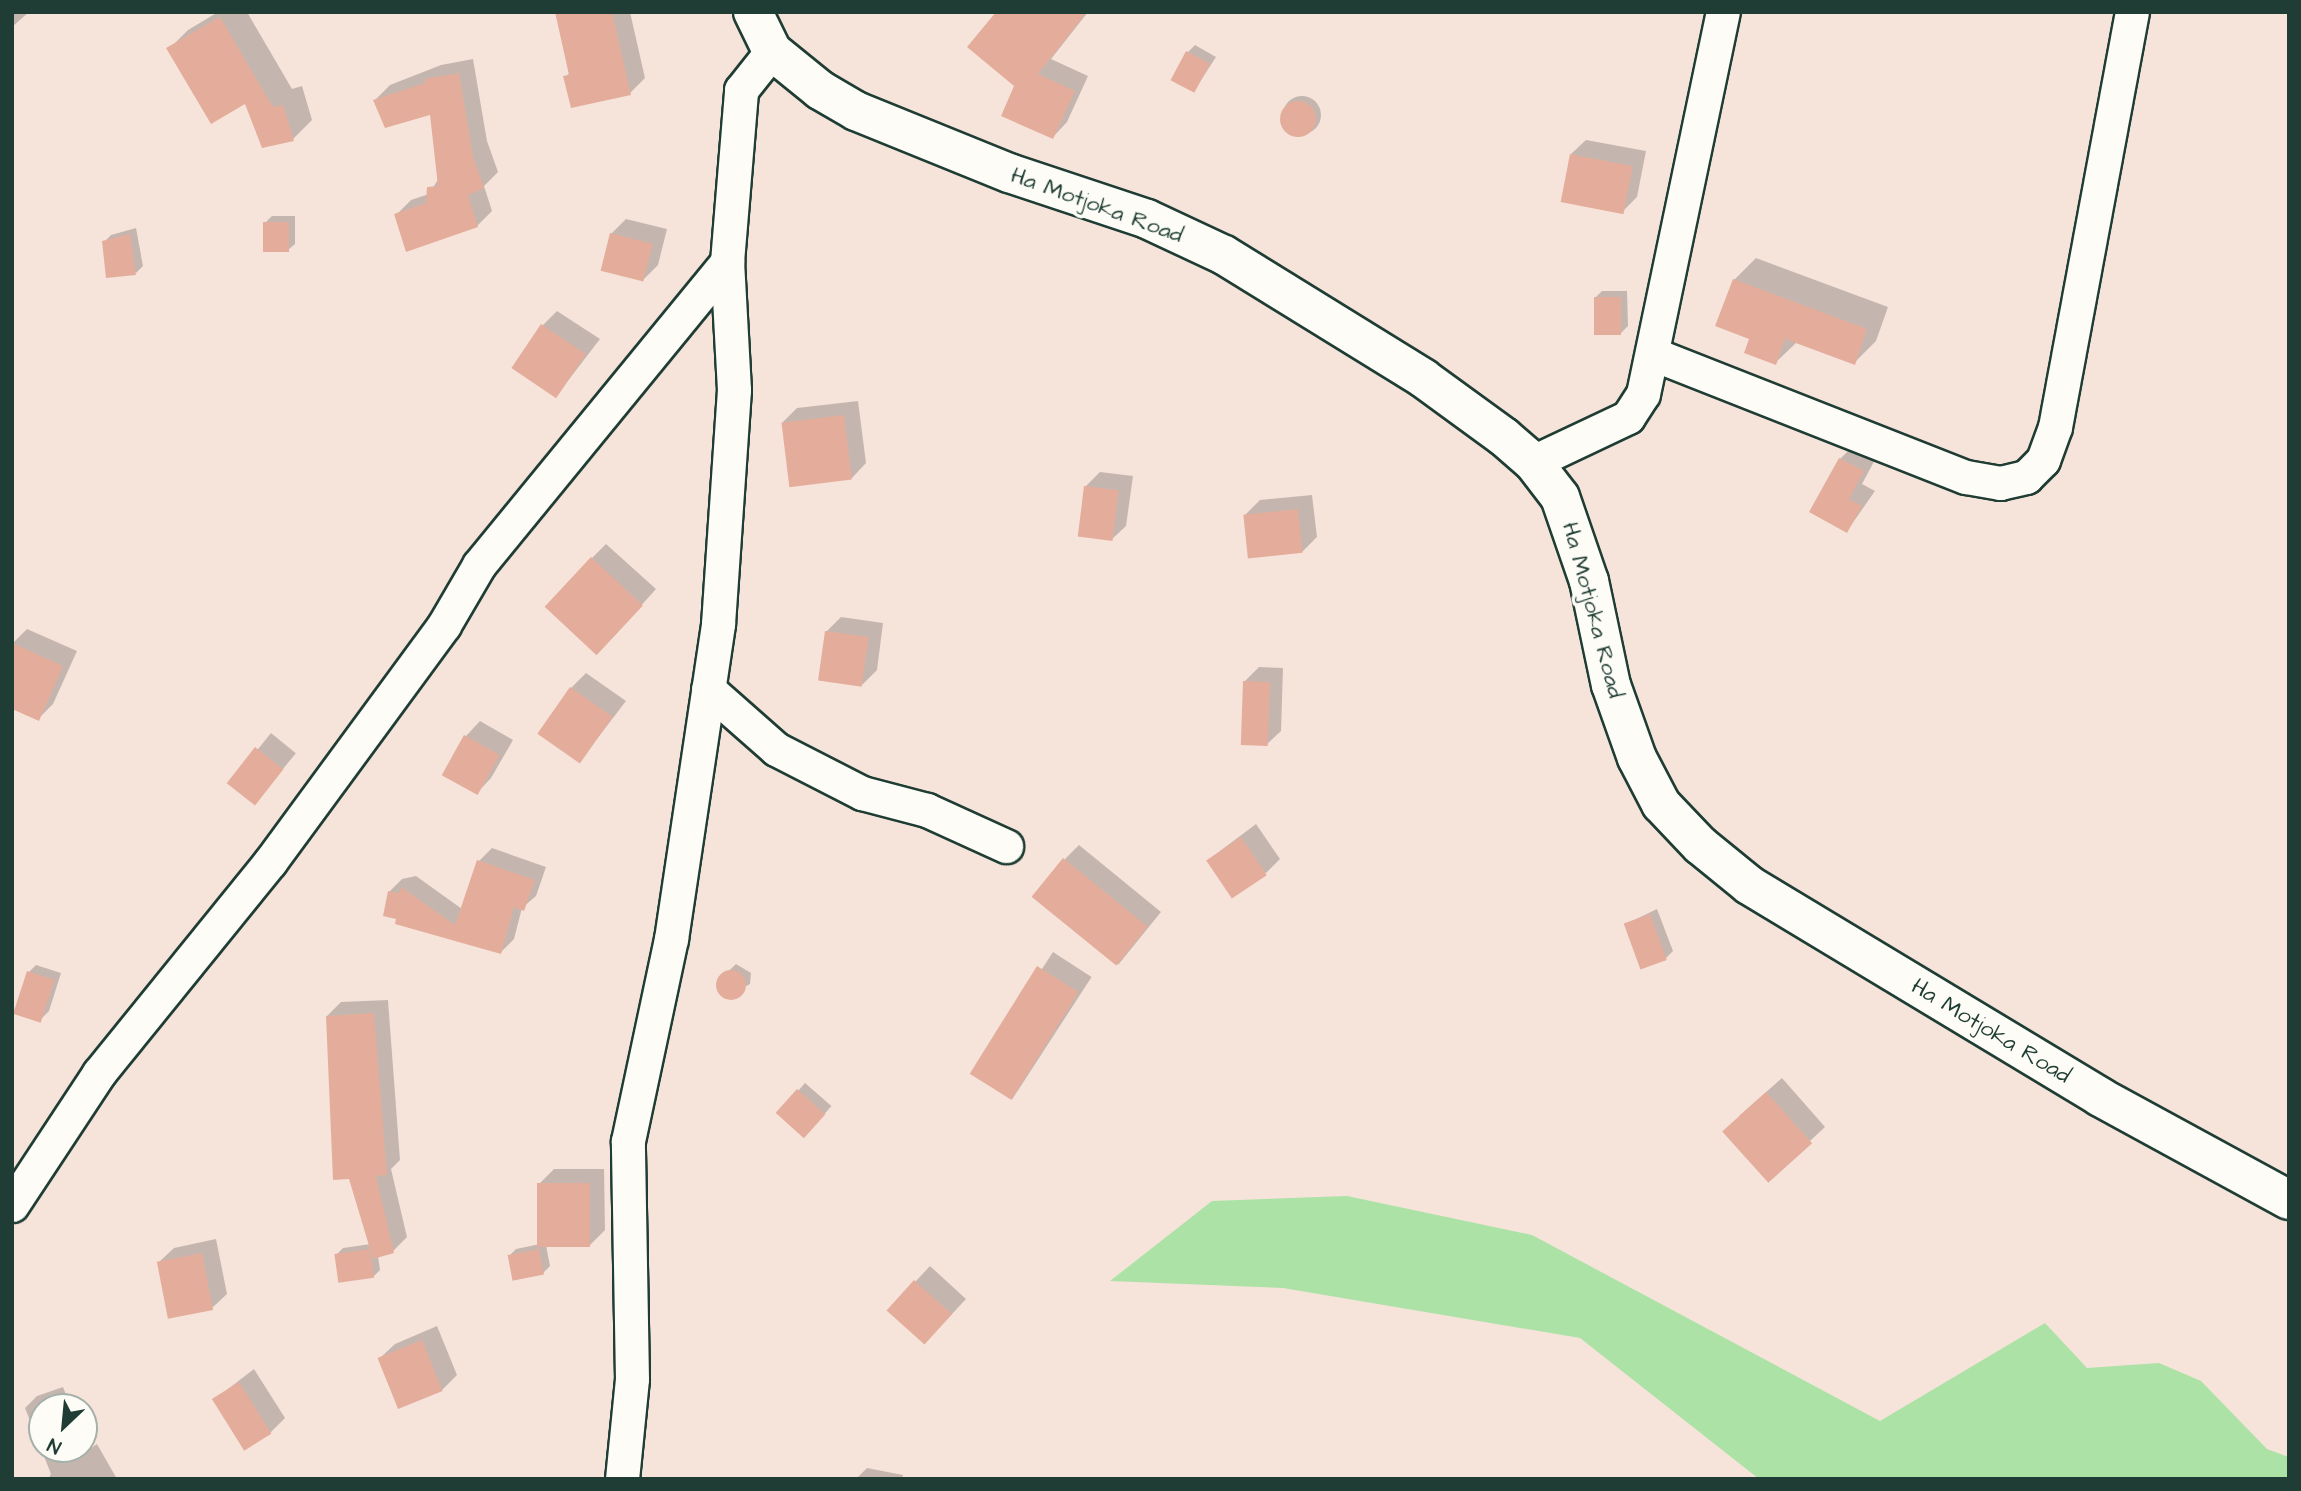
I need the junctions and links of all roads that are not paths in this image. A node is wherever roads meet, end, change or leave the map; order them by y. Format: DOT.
graph roads {
  1 [pos="753,12"];
  2 [pos="1723,12"];
  3 [pos="2132,12"];
  4 [pos="772,51"];
  5 [pos="727,262"];
  6 [pos="1654,354"];
  7 [pos="1533,462"];
  8 [pos="708,689"];
  9 [pos="1006,846"];
  10 [pos="15,1193"];
  11 [pos="2289,1200"];
  12 [pos="622,1479"];
  1 -- 4 [label="street, Ha Motjoka Road"];
  2 -- 6 [label="street"];
  3 -- 6 [label="street"];
  4 -- 5 [label="street"];
  4 -- 7 [label="street, Ha Motjoka Road"];
  5 -- 8 [label="street"];
  5 -- 10 [label="street"];
  6 -- 7 [label="street"];
  7 -- 11 [label="street, Ha Motjoka Road"];
  8 -- 9 [label="street"];
  8 -- 12 [label="street"];
}
